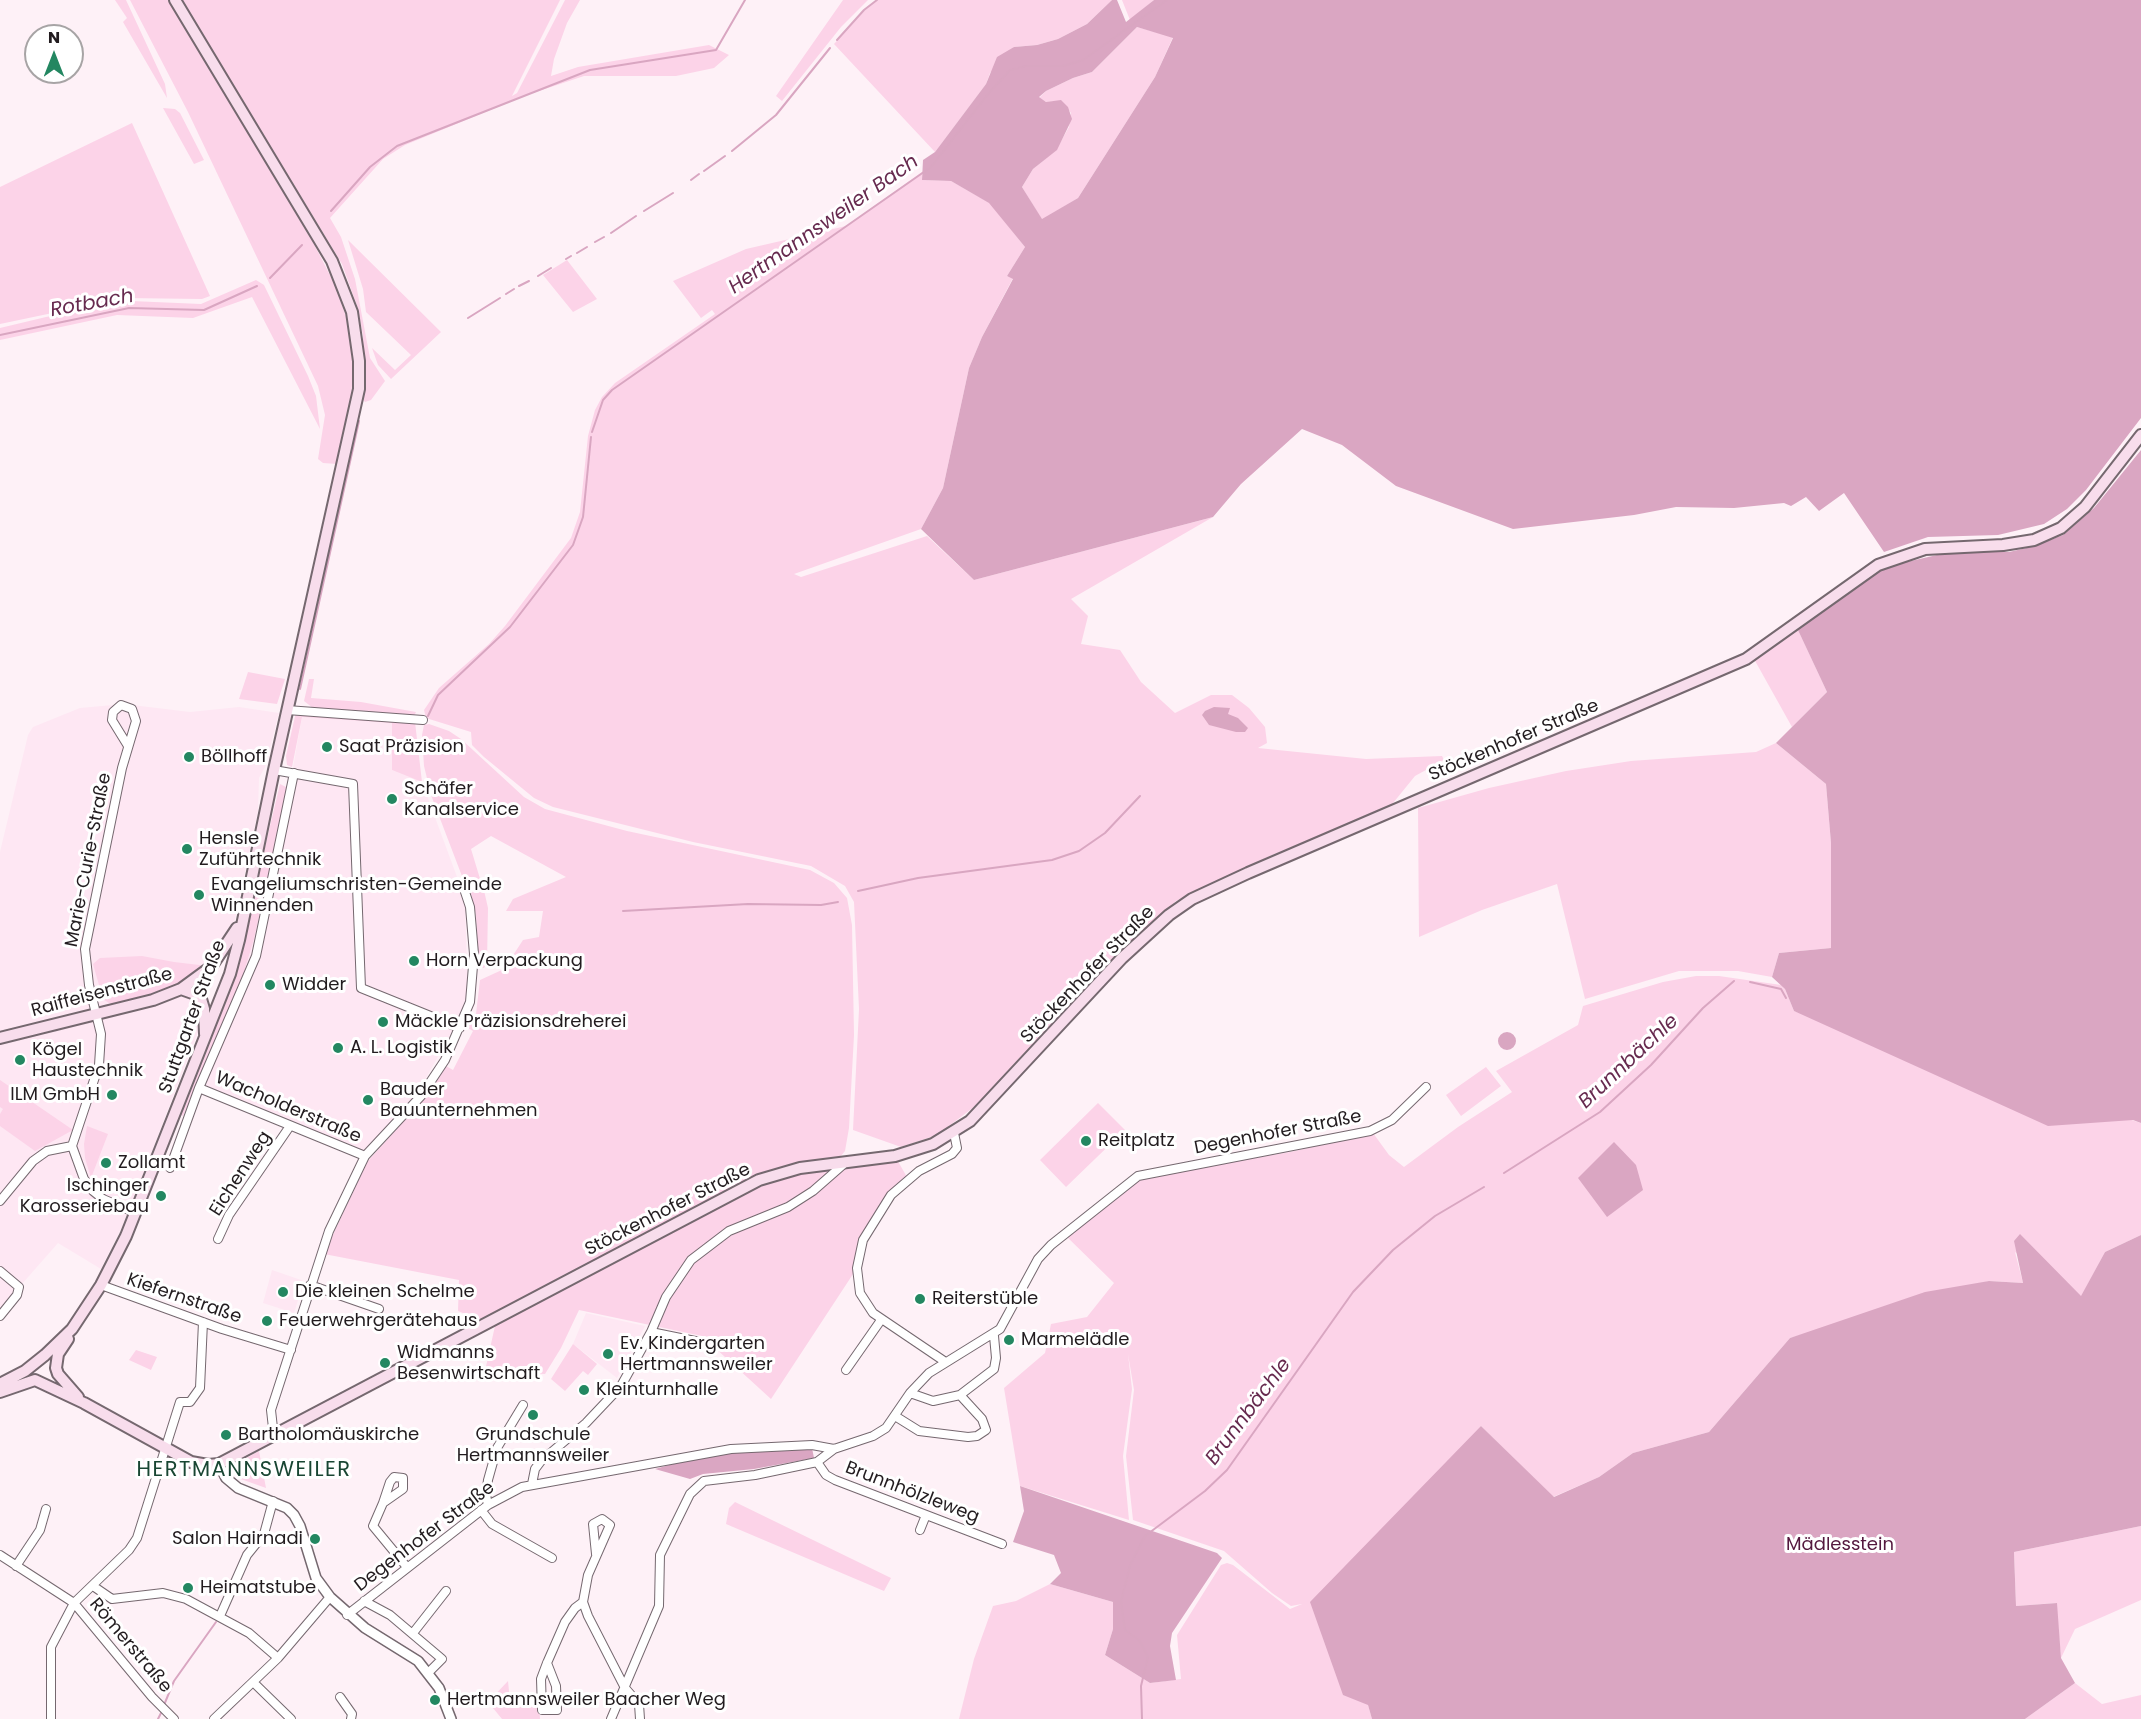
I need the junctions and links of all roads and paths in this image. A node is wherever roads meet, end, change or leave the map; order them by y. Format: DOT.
graph roads {
  1 [pos="175,0"];
  2 [pos="2141,435"];
  3 [pos="287,710"];
  4 [pos="423,720"];
  5 [pos="128,746"];
  6 [pos="274,770"];
  7 [pos="294,773"];
  8 [pos="464,889"];
  9 [pos="246,909"];
  10 [pos="182,989"];
  11 [pos="97,1014"];
  12 [pos="460,1028"];
  13 [pos="205,1037"];
  14 [pos="0,1038"];
  15 [pos="1426,1087"];
  16 [pos="199,1088"];
  17 [pos="290,1126"];
  18 [pos="954,1133"];
  19 [pos="72,1146"];
  20 [pos="365,1156"];
  21 [pos="846,1161"];
  22 [pos="170,1168"];
  23 [pos="0,1201"];
  24 [pos="136,1212"];
  25 [pos="218,1239"];
  26 [pos="0,1271"];
  27 [pos="101,1285"];
  28 [pos="310,1286"];
  29 [pos="379,1309"];
  30 [pos="0,1316"];
  31 [pos="881,1320"];
  32 [pos="202,1322"];
  33 [pos="72,1329"];
  34 [pos="651,1332"];
  35 [pos="994,1336"];
  36 [pos="700,1342"];
  37 [pos="291,1350"];
  38 [pos="944,1361"];
  39 [pos="846,1370"];
  40 [pos="0,1384"];
  41 [pos="0,1392"];
  42 [pos="910,1393"];
  43 [pos="960,1395"];
  44 [pos="84,1403"];
  45 [pos="523,1406"];
  46 [pos="895,1416"];
  47 [pos="274,1437"];
  48 [pos="165,1448"];
  49 [pos="834,1449"];
  50 [pos="817,1462"];
  51 [pos="219,1464"];
  52 [pos="532,1484"];
  53 [pos="273,1501"];
  54 [pos="383,1503"];
  55 [pos="488,1505"];
  56 [pos="46,1509"];
  57 [pos="481,1510"];
  58 [pos="926,1515"];
  59 [pos="920,1530"];
  60 [pos="1002,1544"];
  61 [pos="596,1554"];
  62 [pos="0,1555"];
  63 [pos="552,1558"];
  64 [pos="16,1566"];
  65 [pos="406,1566"];
  66 [pos="93,1586"];
  67 [pos="446,1591"];
  68 [pos="330,1597"];
  69 [pos="364,1601"];
  70 [pos="584,1602"];
  71 [pos="74,1603"];
  72 [pos="347,1615"];
  73 [pos="220,1616"];
  74 [pos="413,1633"];
  75 [pos="278,1658"];
  76 [pos="547,1664"];
  77 [pos="429,1672"];
  78 [pos="254,1682"];
  79 [pos="625,1688"];
  80 [pos="340,1697"];
  81 [pos="171,1716"];
  82 [pos="51,1719"];
  83 [pos="214,1719"];
  84 [pos="291,1719"];
  85 [pos="351,1719"];
  86 [pos="451,1719"];
  87 [pos="611,1719"];
  88 [pos="640,1719"];
  1 -- 3 [label="main road, Stuttgarter Straße"];
  2 -- 18 [label="main road, Stöckenhofer Straße"];
  3 -- 4 [label="street"];
  3 -- 6 [label="main road, Stuttgarter Straße"];
  5 -- 5 [label="street, Marie-Curie-Straße"];
  5 -- 11 [label="street, Marie-Curie-Straße"];
  6 -- 7 [label="street"];
  6 -- 9 [label="main road, Stuttgarter Straße"];
  7 -- 12 [label="street"];
  7 -- 16 [label="street"];
  8 -- 12 [label="street"];
  9 -- 10 [label="main road, Raiffeisenstraße"];
  9 -- 13 [label="main road, Stuttgarter Straße"];
  10 -- 11 [label="main road, Raiffeisenstraße"];
  10 -- 13 [label="main road"];
  11 -- 14 [label="main road, Raiffeisenstraße"];
  11 -- 19 [label="street, Marie-Curie-Straße"];
  12 -- 20 [label="street"];
  13 -- 24 [label="main road, Stuttgarter Straße"];
  15 -- 35 [label="street, Degenhofer Straße"];
  16 -- 17 [label="street, Wacholderstraße"];
  16 -- 22 [label="street"];
  17 -- 20 [label="street, Wacholderstraße"];
  17 -- 25 [label="street, Eichenweg"];
  18 -- 21 [label="main road, Stöckenhofer Straße"];
  18 -- 31 [label="street"];
  19 -- 23 [label="street"];
  19 -- 24 [label="street"];
  20 -- 28 [label="street"];
  21 -- 34 [label="street"];
  21 -- 47 [label="main road, Stöckenhofer Straße"];
  24 -- 27 [label="main road, Stuttgarter Straße"];
  26 -- 30 [label="street"];
  27 -- 32 [label="street, Kiefernstraße"];
  27 -- 33 [label="main road, Stuttgarter Straße"];
  28 -- 29 [label="street"];
  28 -- 37 [label="street"];
  31 -- 38 [label="street"];
  31 -- 39 [label="street"];
  32 -- 37 [label="street, Kiefernstraße"];
  32 -- 48 [label="street"];
  33 -- 40 [label="main road, Stuttgarter Straße"];
  33 -- 44 [label="main road"];
  34 -- 36 [label="street"];
  34 -- 52 [label="street"];
  35 -- 38 [label="street, Degenhofer Straße"];
  35 -- 43 [label="street"];
  37 -- 47 [label="street"];
  38 -- 42 [label="street, Degenhofer Straße"];
  41 -- 44 [label="main road"];
  42 -- 43 [label="street"];
  42 -- 46 [label="street, Degenhofer Straße"];
  43 -- 46 [label="street"];
  44 -- 48 [label="main road"];
  45 -- 55 [label="street"];
  46 -- 49 [label="street, Degenhofer Straße"];
  47 -- 51 [label="main road, Stöckenhofer Straße"];
  48 -- 51 [label="main road"];
  48 -- 66 [label="street"];
  49 -- 50 [label="street"];
  49 -- 52 [label="street, Degenhofer Straße"];
  50 -- 58 [label="street, Brunnhölzleweg"];
  50 -- 79 [label="street"];
  51 -- 53 [label="street"];
  52 -- 55 [label="street, Degenhofer Straße"];
  53 -- 68 [label="street"];
  53 -- 73 [label="street"];
  54 -- 65 [label="street"];
  55 -- 57 [label="street, Degenhofer Straße"];
  56 -- 64 [label="street"];
  57 -- 63 [label="street"];
  57 -- 65 [label="street, Degenhofer Straße"];
  58 -- 59 [label="street"];
  58 -- 60 [label="street, Brunnhölzleweg"];
  61 -- 70 [label="street"];
  62 -- 64 [label="street, Römerstraße"];
  64 -- 71 [label="street, Römerstraße"];
  65 -- 69 [label="street, Degenhofer Straße"];
  66 -- 71 [label="street"];
  66 -- 73 [label="street"];
  67 -- 74 [label="street"];
  68 -- 72 [label="street"];
  68 -- 75 [label="street"];
  69 -- 72 [label="street, Degenhofer Straße"];
  69 -- 74 [label="street"];
  70 -- 76 [label="street"];
  70 -- 79 [label="street"];
  71 -- 81 [label="street, Römerstraße"];
  71 -- 82 [label="street"];
  72 -- 77 [label="street"];
  73 -- 75 [label="street"];
  74 -- 77 [label="street"];
  75 -- 78 [label="street"];
  76 -- 76 [label="street"];
  77 -- 86 [label="street"];
  78 -- 83 [label="street"];
  78 -- 84 [label="street"];
  79 -- 87 [label="street"];
  79 -- 88 [label="street"];
  80 -- 85 [label="street"];
}
